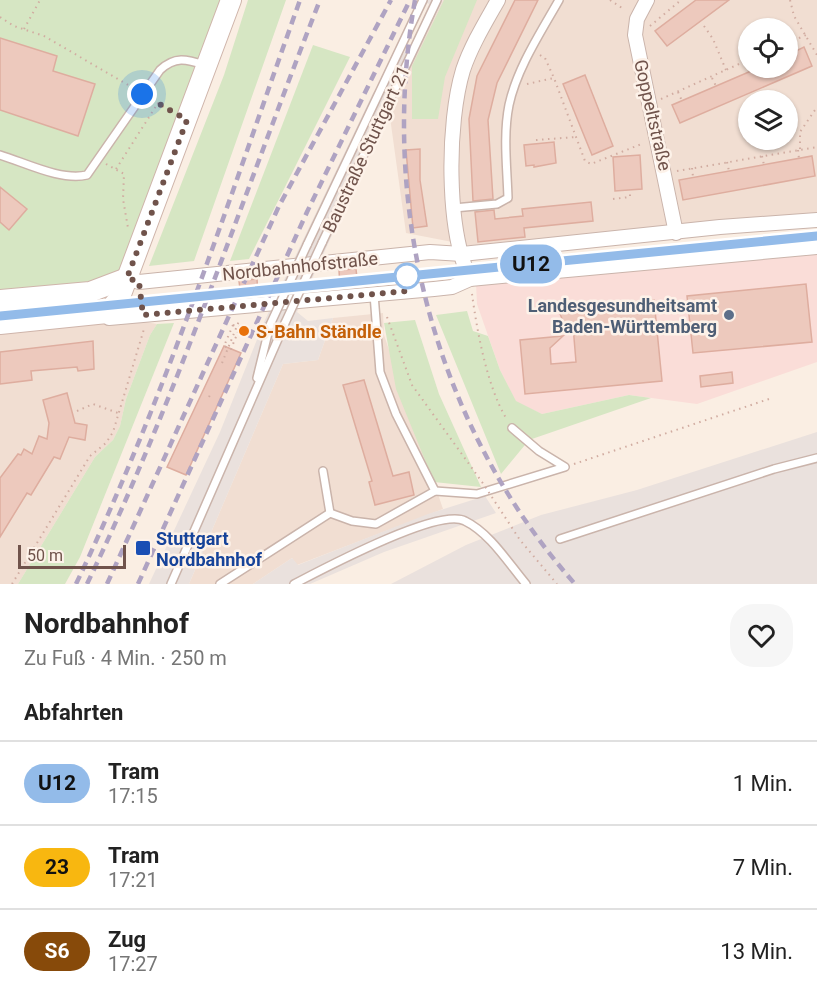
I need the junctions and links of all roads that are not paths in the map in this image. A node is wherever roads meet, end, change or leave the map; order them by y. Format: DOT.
graph roads {
  1 [pos="231,0"];
  2 [pos="423,0"];
  3 [pos="436,0"];
  4 [pos="498,0"];
  5 [pos="559,0"];
  6 [pos="647,0"];
  7 [pos="207,66"];
  8 [pos="0,155"];
  9 [pos="454,208"];
  10 [pos="817,220"];
  11 [pos="676,233"];
  12 [pos="817,247"];
  13 [pos="462,254"];
  14 [pos="127,278"];
  15 [pos="470,279"];
  16 [pos="379,294"];
  17 [pos="0,300"];
  18 [pos="108,315"];
  19 [pos="0,324"];
  20 [pos="252,398"];
  21 [pos="512,428"];
  22 [pos="817,459"];
  23 [pos="323,471"];
  24 [pos="435,491"];
  25 [pos="330,513"];
  26 [pos="560,539"];
  27 [pos="171,584"];
  28 [pos="220,584"];
  29 [pos="294,584"];
  30 [pos="526,584"];
  1 -- 7 [label="street"];
  2 -- 20 [label="lane, Baustraße Stuttgart 21, bridge"];
  3 -- 20 [label="lane, Baustraße Stuttgart 21, bridge"];
  4 -- 9 [label="street"];
  5 -- 9 [label="lane"];
  6 -- 11 [label="street, Goppeltstraße"];
  7 -- 8 [label="lane"];
  7 -- 14 [label="street"];
  9 -- 13 [label="street"];
  10 -- 11 [label="street, Nordbahnhofstraße"];
  11 -- 13 [label="street, Nordbahnhofstraße"];
  12 -- 15 [label="street, Nordbahnhofstraße"];
  13 -- 14 [label="street, Nordbahnhofstraße"];
  13 -- 15 [label="street"];
  14 -- 17 [label="street, Nordbahnhofstraße"];
  14 -- 18 [label="street"];
  15 -- 16 [label="street, Nordbahnhofstraße"];
  16 -- 18 [label="street, Nordbahnhofstraße"];
  16 -- 24 [label="lane"];
  18 -- 19 [label="street, Nordbahnhofstraße"];
  20 -- 27 [label="lane, Baustraße Stuttgart 21"];
  21 -- 24 [label="lane"];
  22 -- 26 [label="lane"];
  23 -- 25 [label="lane"];
  24 -- 25 [label="lane"];
  25 -- 28 [label="lane"];
  29 -- 30 [label="lane"];
}
